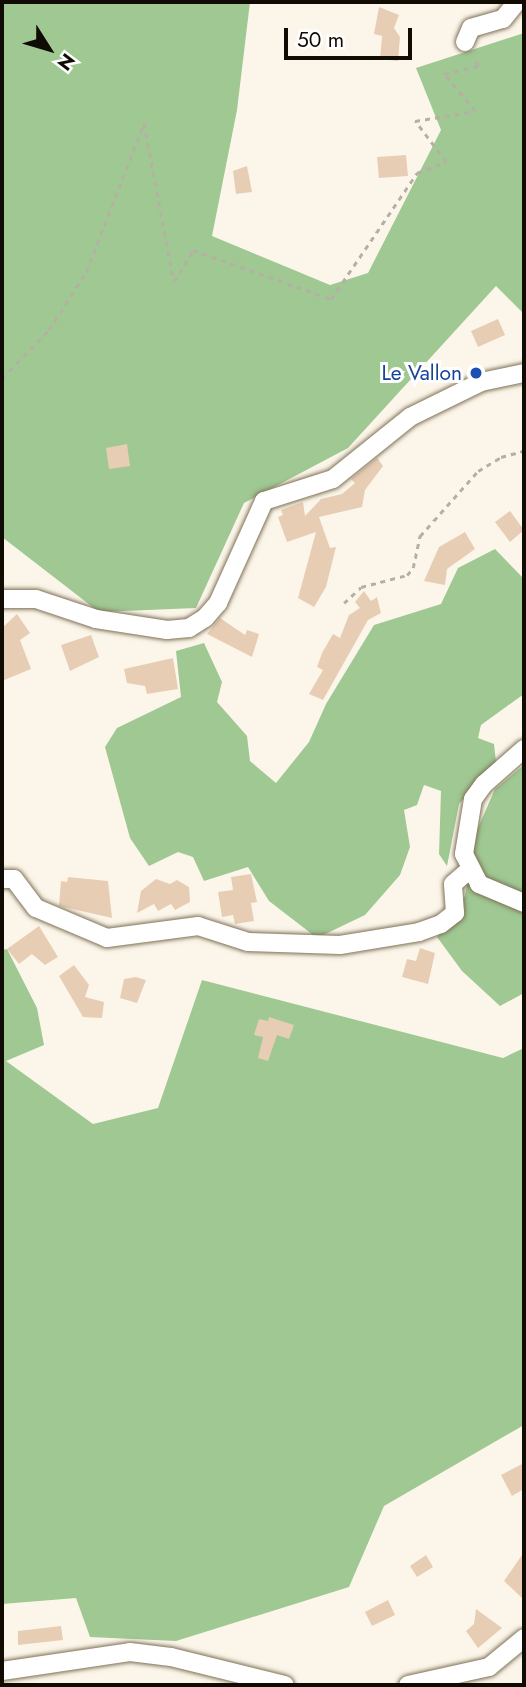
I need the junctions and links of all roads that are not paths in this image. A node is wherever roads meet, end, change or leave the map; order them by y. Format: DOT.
graph roads {
  1 [pos="517,2"];
  2 [pos="465,42"];
  3 [pos="524,373"];
  4 [pos="2,599"];
  5 [pos="524,749"];
  6 [pos="469,870"];
  7 [pos="2,879"];
  8 [pos="524,903"];
  9 [pos="524,1638"];
  10 [pos="2,1671"];
  11 [pos="285,1685"];
  12 [pos="408,1685"];
  1 -- 2 [label="street"];
  3 -- 4 [label="street"];
  5 -- 6 [label="street"];
  6 -- 7 [label="street"];
  6 -- 8 [label="street"];
  9 -- 12 [label="street"];
  10 -- 11 [label="street"];
}
